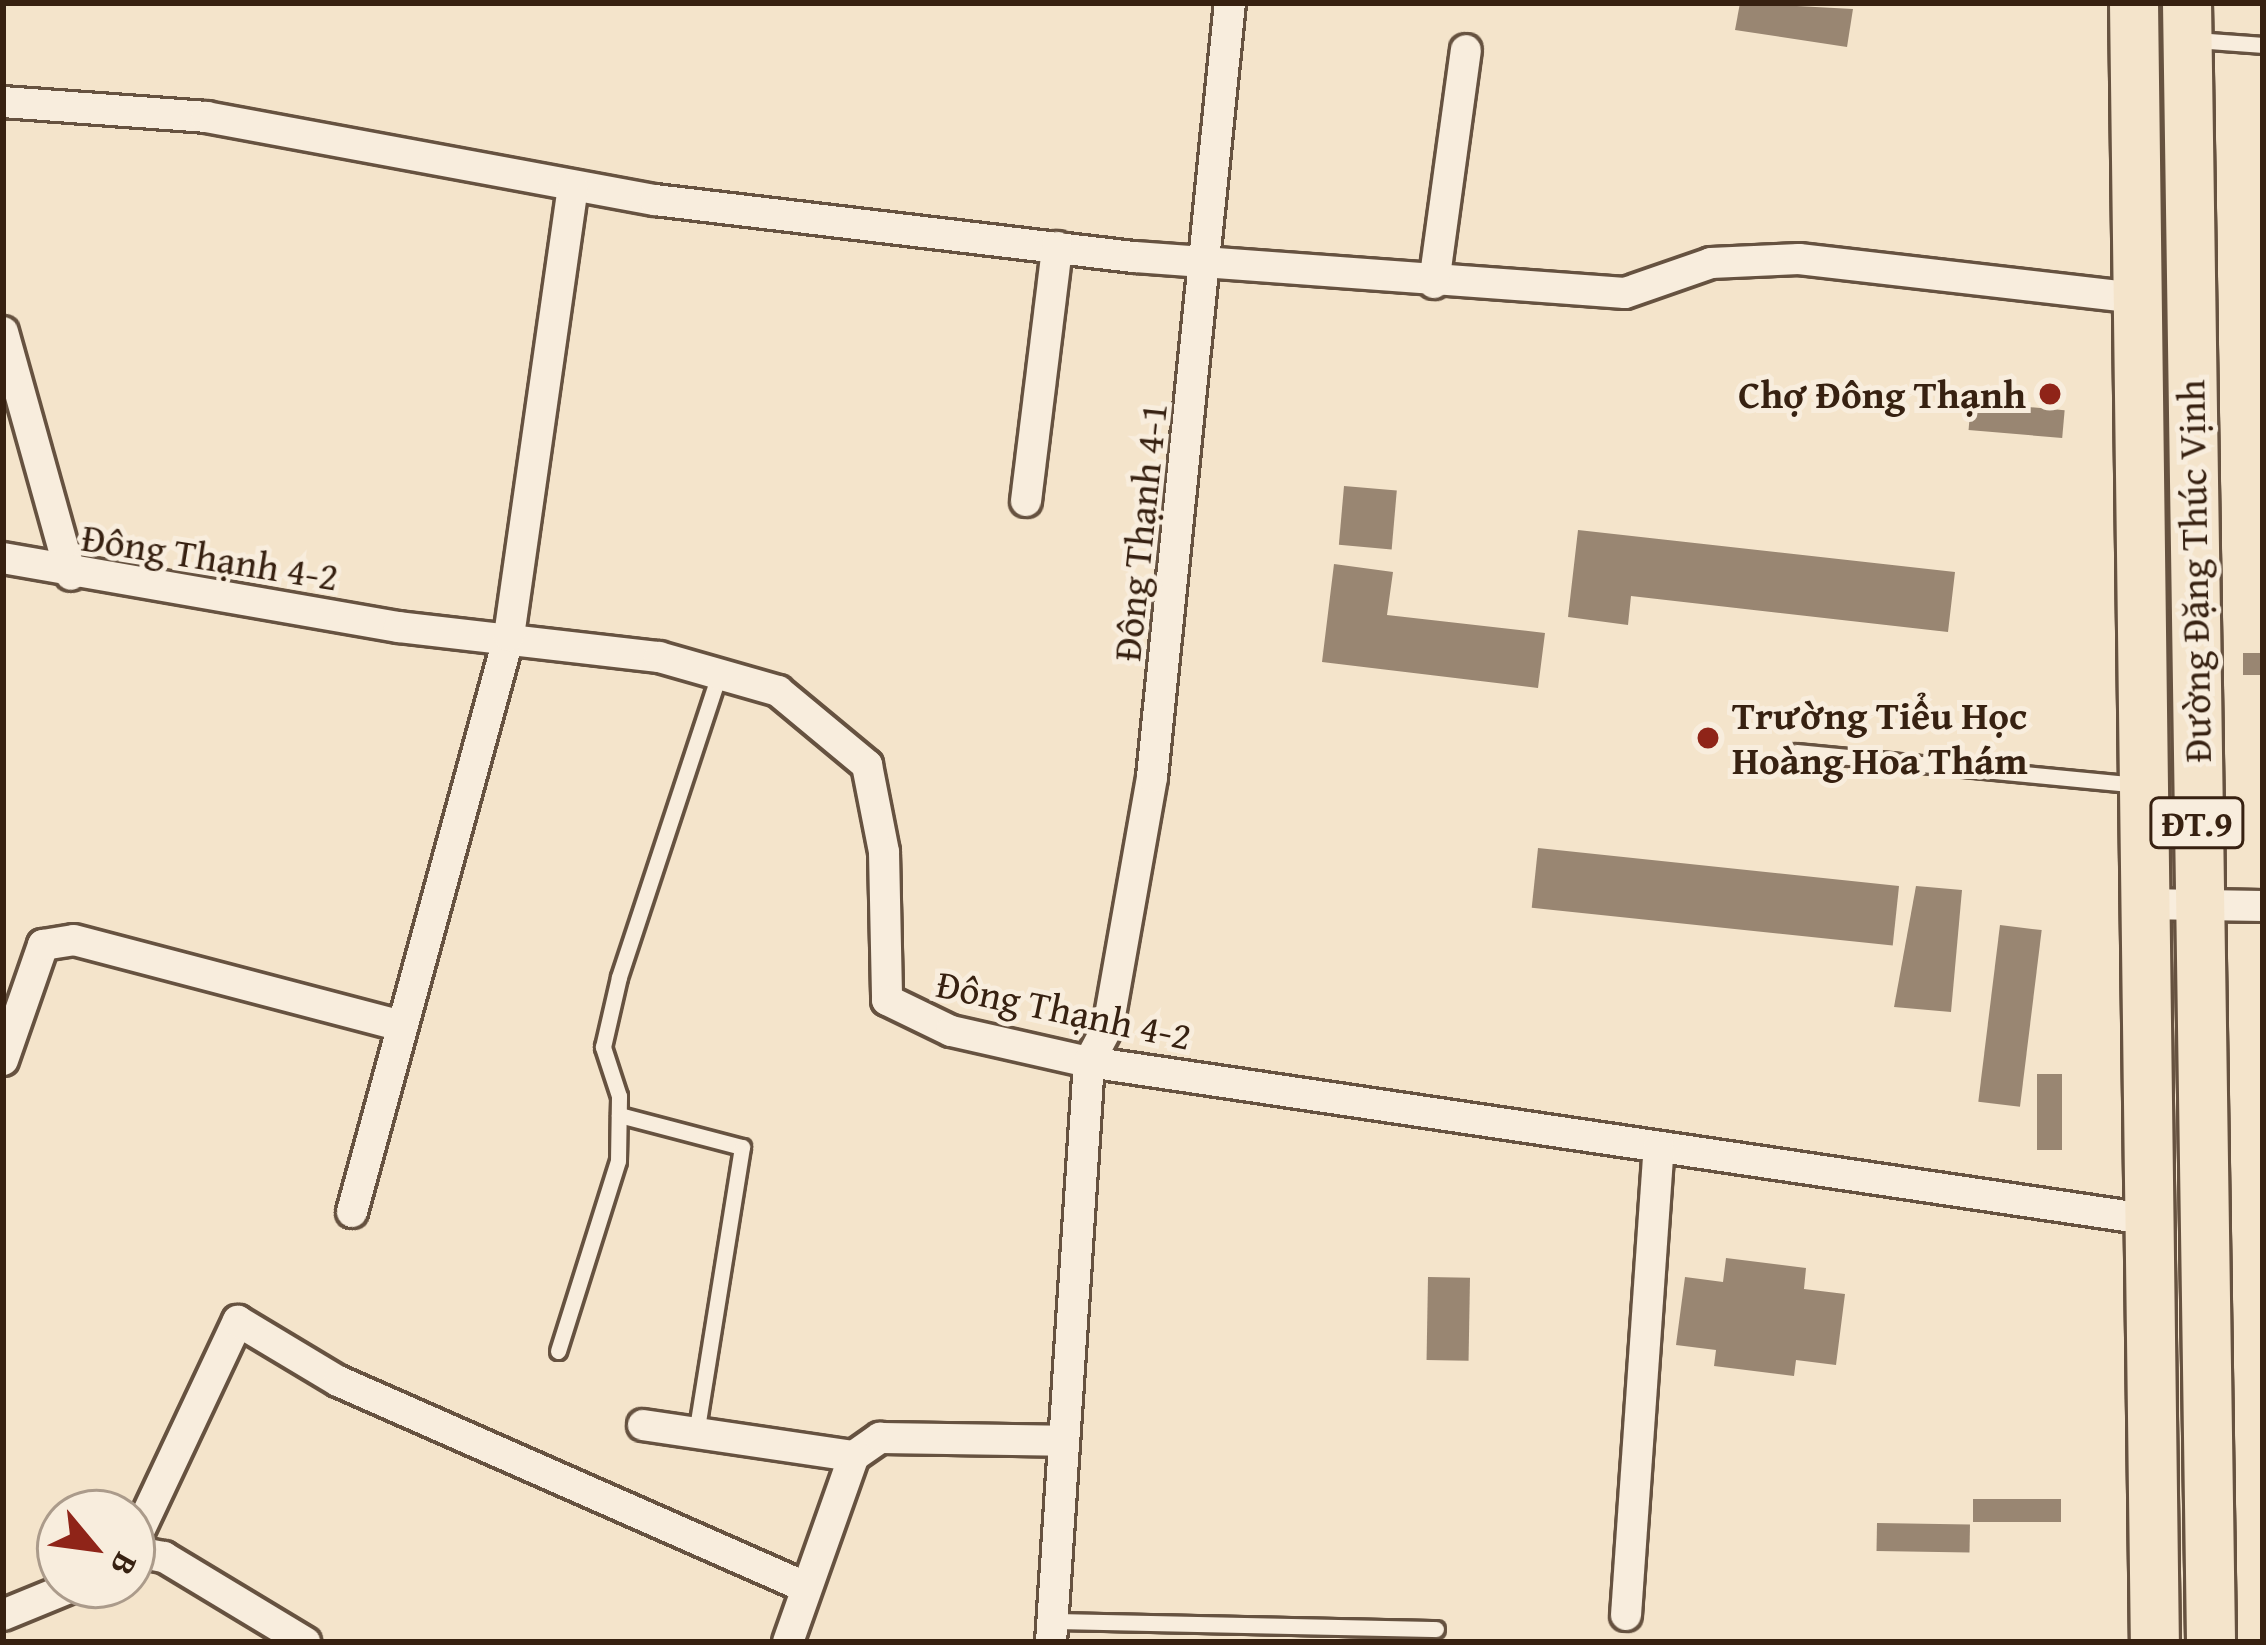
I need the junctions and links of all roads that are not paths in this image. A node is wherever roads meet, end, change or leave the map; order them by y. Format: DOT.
graph roads {
  1 [pos="1230,3"];
  2 [pos="2134,3"];
  3 [pos="2187,21"];
  4 [pos="2263,45"];
  5 [pos="1466,50"];
  6 [pos="3,101"];
  7 [pos="573,187"];
  8 [pos="1057,248"];
  9 [pos="1208,263"];
  10 [pos="1433,283"];
  11 [pos="2138,298"];
  12 [pos="3,332"];
  13 [pos="1026,501"];
  14 [pos="3,558"];
  15 [pos="70,575"];
  16 [pos="509,637"];
  17 [pos="719,674"];
  18 [pos="1796,752"];
  19 [pos="2143,785"];
  20 [pos="2142,904"];
  21 [pos="2198,905"];
  22 [pos="2263,906"];
  23 [pos="402,1026"];
  24 [pos="3,1060"];
  25 [pos="1089,1062"];
  26 [pos="619,1115"];
  27 [pos="1659,1147"];
  28 [pos="352,1212"];
  29 [pos="2146,1220"];
  30 [pos="558,1352"];
  31 [pos="643,1425"];
  32 [pos="696,1433"];
  33 [pos="1064,1441"];
  34 [pos="854,1456"];
  35 [pos="156,1497"];
  36 [pos="156,1555"];
  37 [pos="805,1587"];
  38 [pos="36,1601"];
  39 [pos="3,1615"];
  40 [pos="1626,1616"];
  41 [pos="1436,1629"];
  42 [pos="1051,1631"];
  43 [pos="305,1642"];
  44 [pos="788,1642"];
  45 [pos="2155,1642"];
  46 [pos="2211,1642"];
  1 -- 9 [label="street, Đông Thạnh 4-1"];
  2 -- 11 [label="main road, Đường Đặng Thúc Vịnh / ĐT.9"];
  3 -- 4 [label="lane"];
  3 -- 21 [label="main road, Đường Đặng Thúc Vịnh / ĐT.9"];
  5 -- 10 [label="street"];
  6 -- 7 [label="street"];
  7 -- 8 [label="street"];
  7 -- 16 [label="street"];
  8 -- 9 [label="street"];
  8 -- 13 [label="street"];
  9 -- 10 [label="street"];
  9 -- 25 [label="street, Đông Thạnh 4-1"];
  10 -- 11 [label="street"];
  11 -- 19 [label="main road, Đường Đặng Thúc Vịnh / ĐT.9"];
  12 -- 15 [label="street"];
  14 -- 15 [label="street, Đông Thạnh 4-2"];
  15 -- 16 [label="street, Đông Thạnh 4-2"];
  16 -- 17 [label="street, Đông Thạnh 4-2"];
  16 -- 23 [label="street"];
  17 -- 25 [label="street, Đông Thạnh 4-2"];
  17 -- 26 [label="lane"];
  18 -- 19 [label="lane"];
  19 -- 20 [label="main road, Đường Đặng Thúc Vịnh / ĐT.9"];
  20 -- 21 [label="street"];
  20 -- 29 [label="main road, Đường Đặng Thúc Vịnh / ĐT.9"];
  21 -- 22 [label="street"];
  21 -- 46 [label="main road, Đường Đặng Thúc Vịnh / ĐT.9"];
  23 -- 24 [label="street"];
  23 -- 28 [label="street"];
  25 -- 27 [label="street, Đông Thạnh 4-2"];
  25 -- 33 [label="street, Đông Thạnh 4-1"];
  26 -- 30 [label="lane"];
  26 -- 32 [label="lane"];
  27 -- 29 [label="street, Đông Thạnh 4-2"];
  27 -- 40 [label="street"];
  29 -- 45 [label="main road, Đường Đặng Thúc Vịnh / ĐT.9"];
  31 -- 32 [label="street"];
  32 -- 34 [label="street"];
  33 -- 34 [label="street"];
  33 -- 42 [label="street, Đông Thạnh 4-1"];
  34 -- 37 [label="street"];
  35 -- 37 [label="street"];
  36 -- 43 [label="street"];
  37 -- 44 [label="street"];
  38 -- 39 [label="street"];
  41 -- 42 [label="lane"];
}
